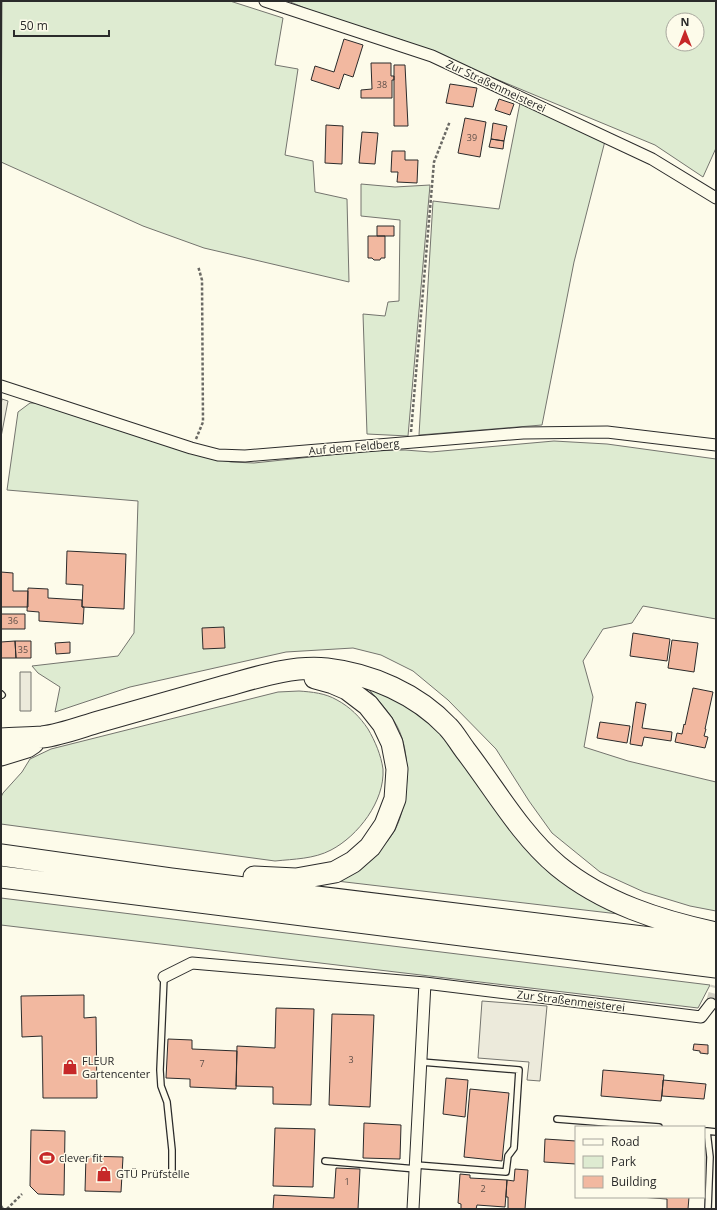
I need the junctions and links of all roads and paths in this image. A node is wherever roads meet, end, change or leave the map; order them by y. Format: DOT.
graph roads {
  1 [pos="265,1"];
  2 [pos="450,121"];
  3 [pos="716,198"];
  4 [pos="198,266"];
  5 [pos="1,386"];
  6 [pos="410,442"];
  7 [pos="716,445"];
  8 [pos="191,448"];
  9 [pos="274,673"];
  10 [pos="44,737"];
  11 [pos="1,739"];
  12 [pos="1,755"];
  13 [pos="1,855"];
  14 [pos="1,877"];
  15 [pos="171,879"];
  16 [pos="716,933"];
  17 [pos="716,946"];
  18 [pos="716,967"];
  19 [pos="164,977"];
  20 [pos="425,983"];
  21 [pos="711,1004"];
  22 [pos="421,1062"];
  23 [pos="557,1118"];
  24 [pos="648,1126"];
  25 [pos="705,1131"];
  26 [pos="716,1132"];
  27 [pos="325,1161"];
  28 [pos="416,1167"];
  29 [pos="172,1170"];
  30 [pos="22,1194"];
  31 [pos="1,1206"];
  32 [pos="3,1209"];
  33 [pos="6,1209"];
  34 [pos="413,1209"];
  35 [pos="708,1209"];
  1 -- 3 [label="street, Zur Straßenmeisterei"];
  2 -- 6 [label="path"];
  4 -- 8 [label="path"];
  5 -- 8 [label="street, Auf dem Feldberg"];
  6 -- 7 [label="street, Auf dem Feldberg"];
  6 -- 8 [label="street, Auf dem Feldberg"];
  9 -- 10 [label="highway"];
  9 -- 15 [label="highway"];
  9 -- 16 [label="highway"];
  10 -- 11 [label="highway"];
  10 -- 12 [label="highway"];
  13 -- 15 [label="highway"];
  14 -- 18 [label="highway"];
  15 -- 17 [label="highway"];
  19 -- 20 [label="street, Zur Straßenmeisterei"];
  19 -- 29 [label="lane"];
  20 -- 21 [label="street, Zur Straßenmeisterei"];
  20 -- 22 [label="street"];
  22 -- 28 [label="street"];
  22 -- 28 [label="lane"];
  23 -- 24 [label="lane"];
  25 -- 26 [label="lane"];
  25 -- 35 [label="lane"];
  27 -- 28 [label="lane"];
  28 -- 34 [label="street"];
  30 -- 33 [label="path"];
  31 -- 32 [label="path"];
}
